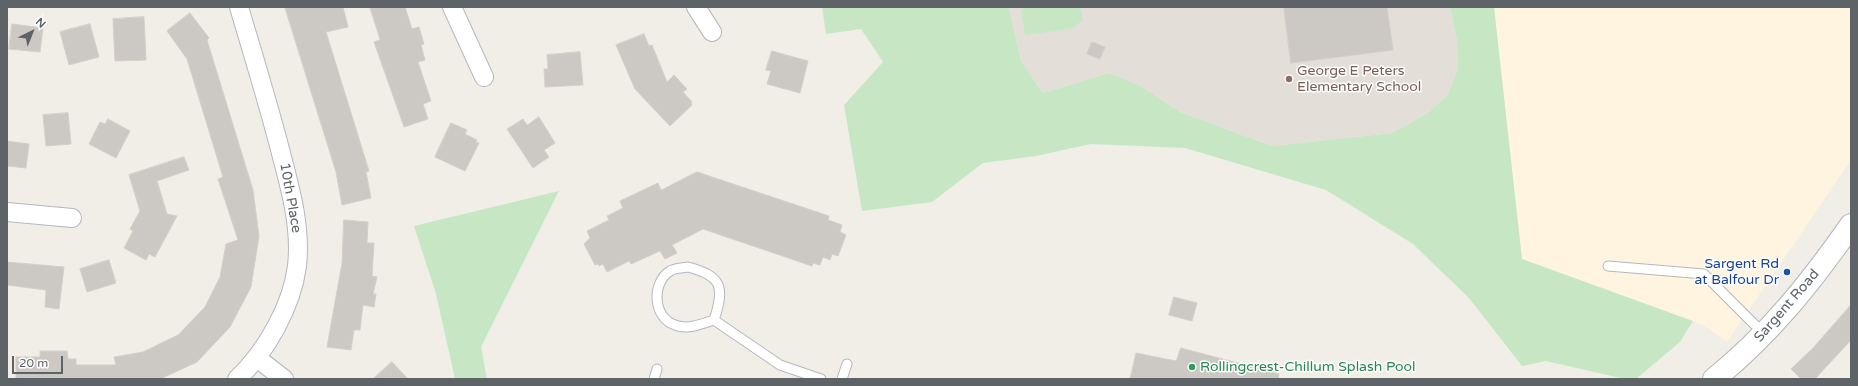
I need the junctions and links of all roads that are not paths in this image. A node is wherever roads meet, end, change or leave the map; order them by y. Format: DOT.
graph roads {
  1 [pos="239,7"];
  2 [pos="452,7"];
  3 [pos="696,7"];
  4 [pos="712,32"];
  5 [pos="484,77"];
  6 [pos="7,212"];
  7 [pos="72,218"];
  8 [pos="1851,225"];
  9 [pos="1608,266"];
  10 [pos="714,320"];
  11 [pos="1764,335"];
  12 [pos="257,358"];
  13 [pos="847,364"];
  14 [pos="657,369"];
  15 [pos="237,379"];
  16 [pos="284,379"];
  17 [pos="654,379"];
  18 [pos="821,379"];
  19 [pos="842,379"];
  20 [pos="1714,379"];
  1 -- 12 [label="street, 10th Place"];
  2 -- 5 [label="street"];
  3 -- 4 [label="street"];
  6 -- 7 [label="street"];
  8 -- 11 [label="main road, Sargent Road"];
  9 -- 11 [label="lane"];
  10 -- 10 [label="lane"];
  10 -- 18 [label="lane"];
  11 -- 20 [label="main road, Sargent Road"];
  12 -- 15 [label="street, 10th Place"];
  12 -- 16 [label="street"];
  13 -- 19 [label="lane"];
  14 -- 17 [label="lane"];
}
